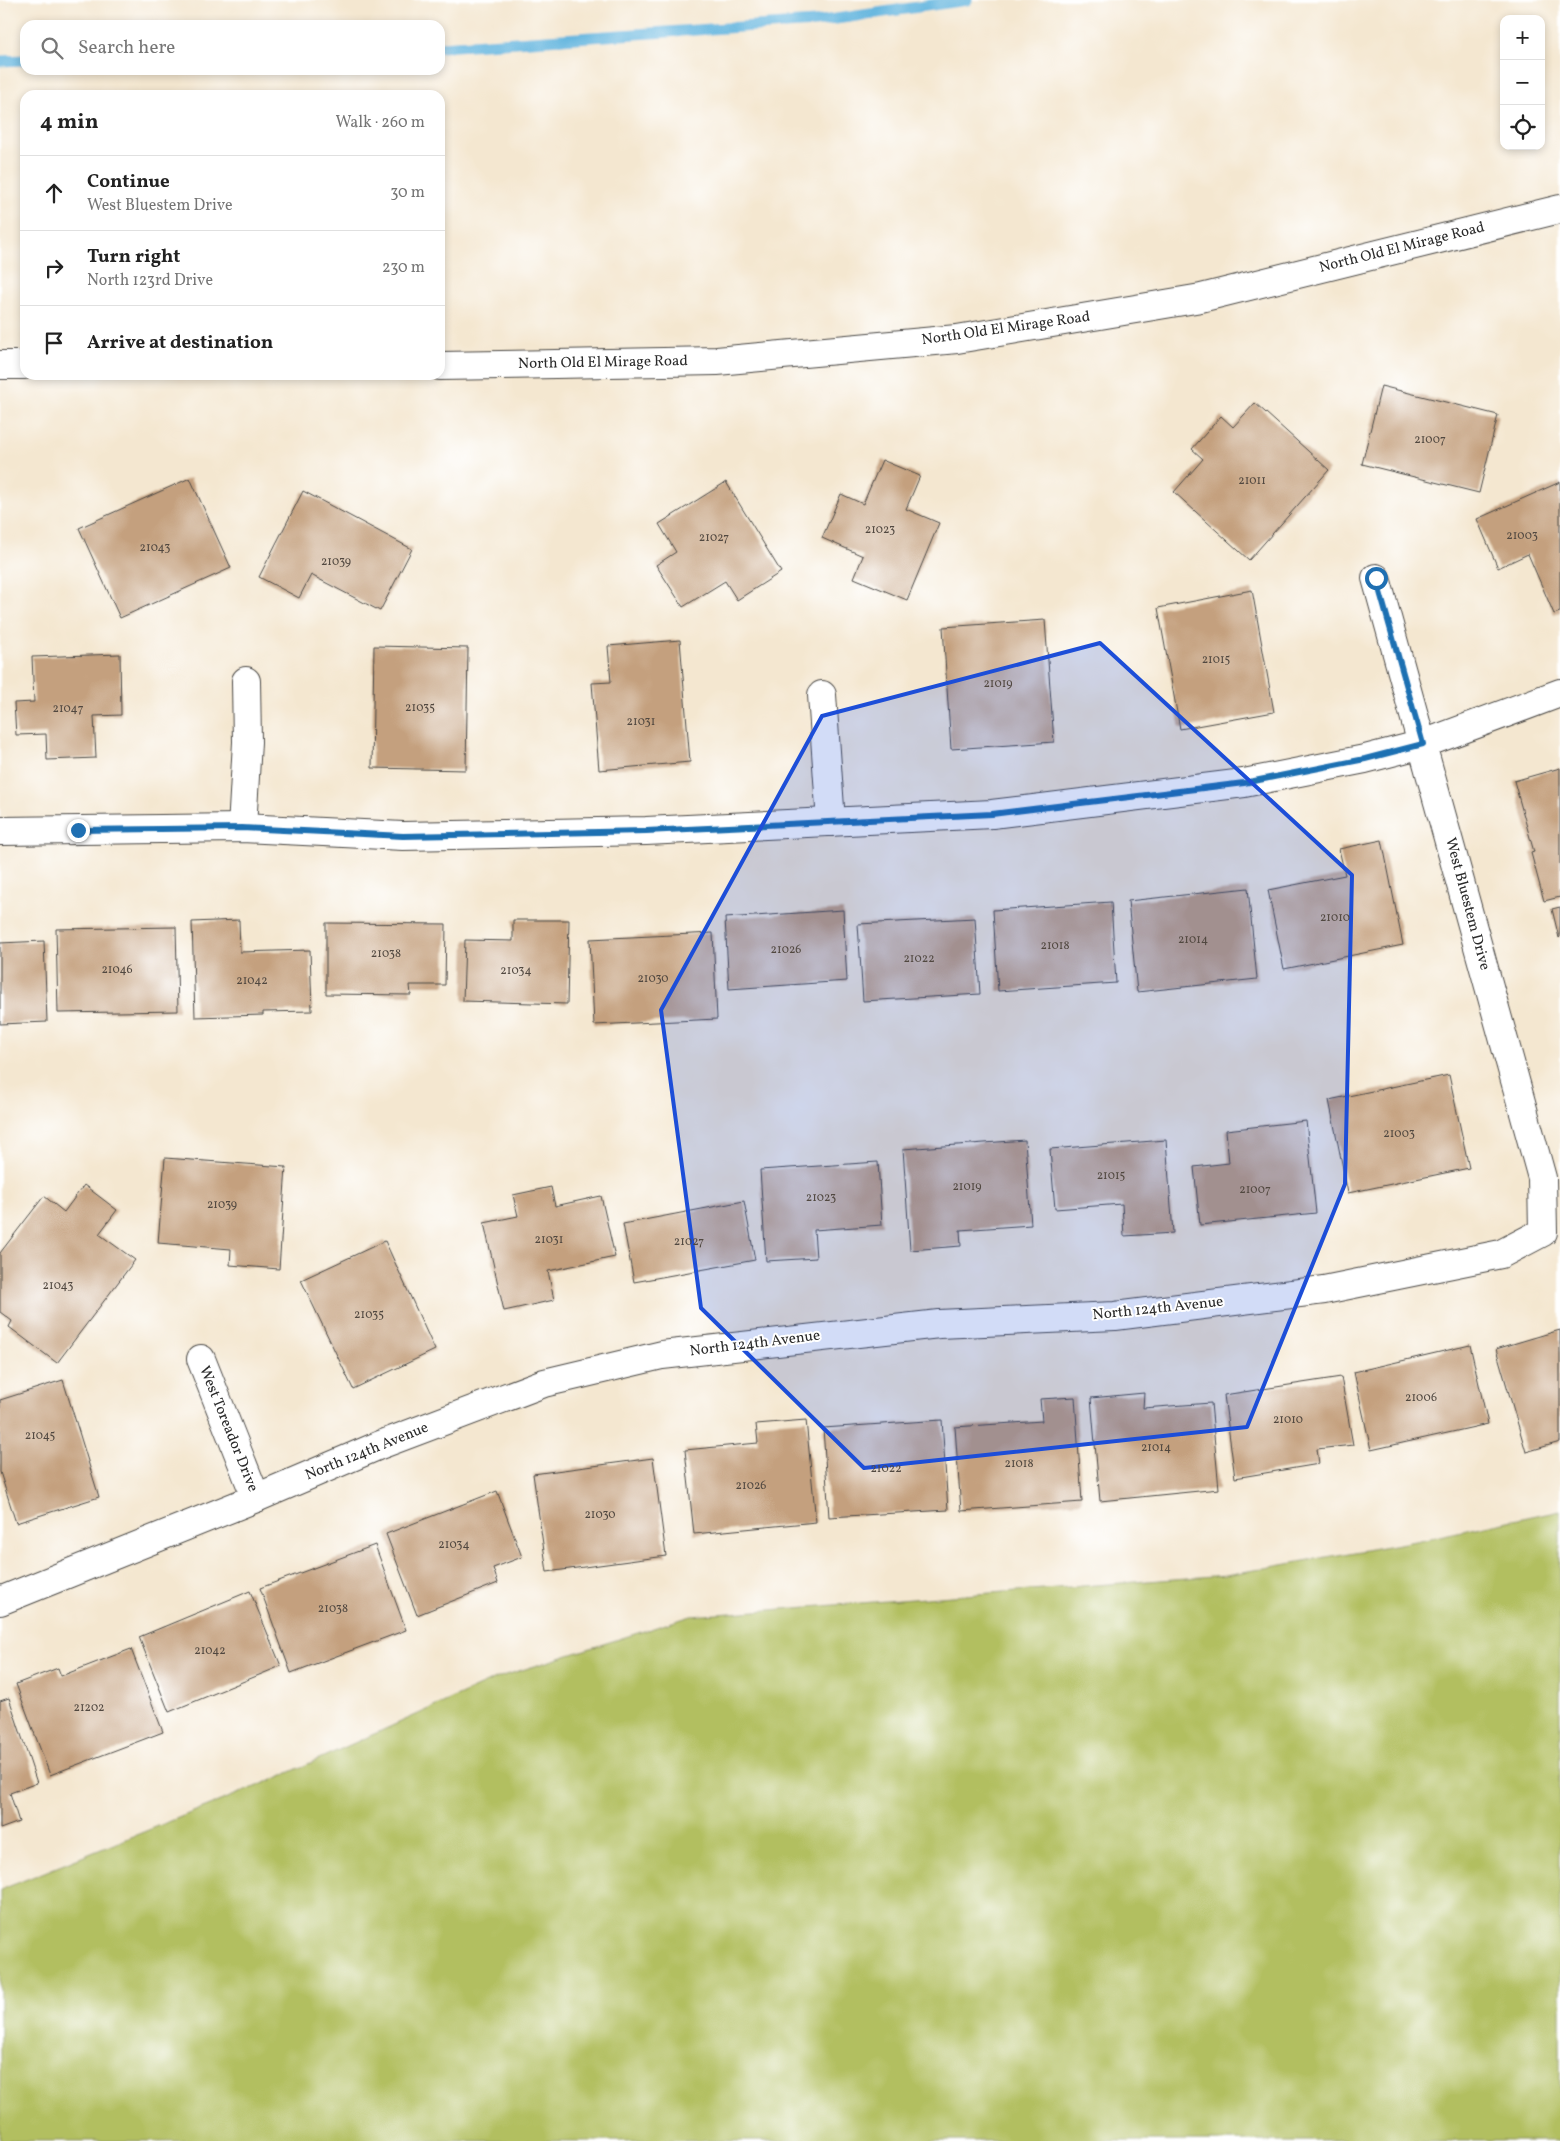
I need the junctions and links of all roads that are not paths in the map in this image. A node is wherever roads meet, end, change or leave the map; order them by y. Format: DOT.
graph roads {
  1 [pos="1560,209"];
  2 [pos="0,365"];
  3 [pos="20,366"];
  4 [pos="445,366"];
  5 [pos="1376,578"];
  6 [pos="246,681"];
  7 [pos="1560,693"];
  8 [pos="822,695"];
  9 [pos="1423,744"];
  10 [pos="831,822"];
  11 [pos="242,828"];
  12 [pos="0,831"];
  13 [pos="1543,1232"];
  14 [pos="201,1359"];
  15 [pos="256,1498"];
  16 [pos="0,1601"];
  1 -- 4 [label="street, North Old El Mirage Road"];
  2 -- 3 [label="street"];
  5 -- 9 [label="street, West Bluestem Drive"];
  6 -- 11 [label="street"];
  7 -- 9 [label="street"];
  8 -- 10 [label="street"];
  9 -- 10 [label="street"];
  9 -- 13 [label="street, West Bluestem Drive"];
  10 -- 11 [label="street"];
  11 -- 12 [label="street"];
  13 -- 15 [label="street, North 124th Avenue"];
  14 -- 15 [label="street, West Toreador Drive"];
  15 -- 16 [label="street, North 124th Avenue"];
}
